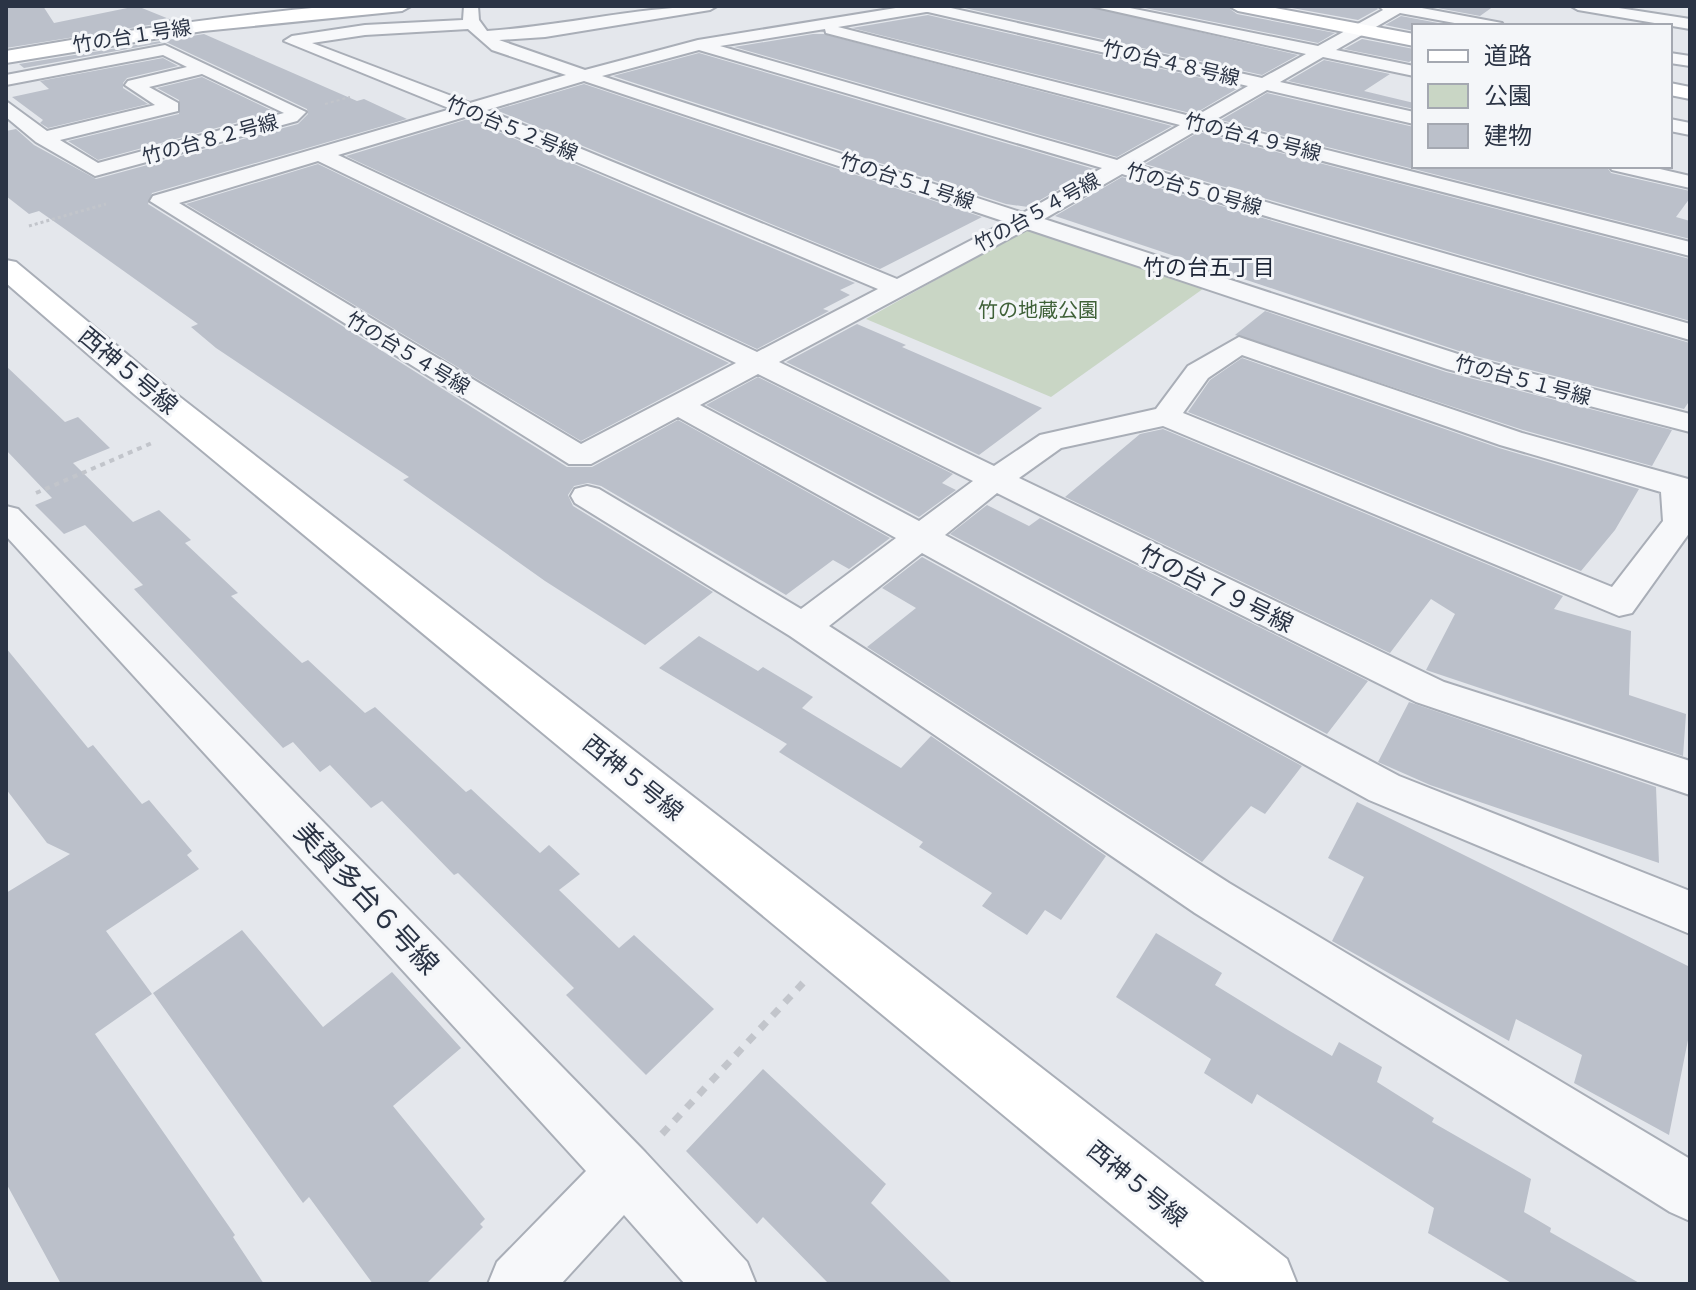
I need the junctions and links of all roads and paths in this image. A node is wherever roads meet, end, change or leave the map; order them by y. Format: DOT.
graph roads {
  1 [pos="402,6"];
  2 [pos="1098,6"];
  3 [pos="1238,6"];
  4 [pos="1578,6"];
  5 [pos="932,7"];
  6 [pos="1394,7"];
  7 [pos="703,9"];
  8 [pos="581,11"];
  9 [pos="476,22"];
  10 [pos="99,23"];
  11 [pos="600,24"];
  12 [pos="1485,24"];
  13 [pos="1690,24"];
  14 [pos="817,26"];
  15 [pos="1358,29"];
  16 [pos="628,34"];
  17 [pos="112,38"];
  18 [pos="1412,40"];
  19 [pos="698,45"];
  20 [pos="1319,51"];
  21 [pos="125,56"];
  22 [pos="6,57"];
  23 [pos="204,68"];
  24 [pos="1412,71"];
  25 [pos="585,75"];
  26 [pos="6,80"];
  27 [pos="1263,84"];
  28 [pos="356,96"];
  29 [pos="6,107"];
  30 [pos="468,109"];
  31 [pos="297,112"];
  32 [pos="1412,118"];
  33 [pos="1196,123"];
  34 [pos="43,138"];
  35 [pos="320,154"];
  36 [pos="1118,167"];
  37 [pos="1628,168"];
  38 [pos="1690,182"];
  39 [pos="1025,221"];
  40 [pos="1690,249"];
  41 [pos="6,268"];
  42 [pos="898,288"];
  43 [pos="1690,332"];
  44 [pos="758,363"];
  45 [pos="678,405"];
  46 [pos="1166,416"];
  47 [pos="1690,423"];
  48 [pos="194,425"];
  49 [pos="993,481"];
  50 [pos="587,496"];
  51 [pos="20,504"];
  52 [pos="1685,523"];
  53 [pos="921,535"];
  54 [pos="803,627"];
  55 [pos="1690,778"];
  56 [pos="1690,913"];
  57 [pos="839,944"];
  58 [pos="625,1172"];
  59 [pos="1690,1192"];
  60 [pos="519,1284"];
  61 [pos="725,1284"];
  62 [pos="1262,1284"];
  1 -- 17 [label="street, 竹の台１号線"];
  2 -- 20 [label="street"];
  3 -- 15 [label="street"];
  4 -- 13 [label="street"];
  5 -- 14 [label="street, 竹の台５４号線"];
  5 -- 27 [label="street, 竹の台４８号線"];
  6 -- 12 [label="street"];
  6 -- 15 [label="street, 竹の台５４号線"];
  7 -- 11 [label="street"];
  8 -- 11 [label="street"];
  9 -- 11 [label="street"];
  9 -- 25 [label="street, 竹の台５１号線"];
  9 -- 30 [label="street, 竹の台５２号線"];
  10 -- 17 [label="street"];
  11 -- 16 [label="street"];
  14 -- 19 [label="street, 竹の台５４号線"];
  14 -- 33 [label="street, 竹の台４９号線"];
  15 -- 18 [label="street"];
  15 -- 20 [label="street, 竹の台５４号線"];
  17 -- 21 [label="street"];
  17 -- 22 [label="street, 竹の台１号線"];
  19 -- 25 [label="street, 竹の台５４号線"];
  19 -- 36 [label="street, 竹の台５０号線"];
  20 -- 24 [label="street"];
  20 -- 27 [label="street, 竹の台５４号線"];
  21 -- 23 [label="street, 竹の台８２号線"];
  21 -- 26 [label="street, 竹の台８２号線"];
  23 -- 31 [label="street, 竹の台８２号線"];
  23 -- 34 [label="street"];
  25 -- 30 [label="street, 竹の台５４号線"];
  25 -- 39 [label="street, 竹の台５１号線"];
  27 -- 32 [label="street, 竹の台４８号線"];
  27 -- 33 [label="street, 竹の台５４号線"];
  28 -- 31 [label="path"];
  29 -- 34 [label="street, 竹の台８２号線"];
  30 -- 35 [label="street, 竹の台５４号線"];
  30 -- 42 [label="street, 竹の台５２号線"];
  31 -- 34 [label="street, 竹の台８２号線"];
  33 -- 36 [label="street, 竹の台５４号線"];
  33 -- 40 [label="street, 竹の台４９号線"];
  35 -- 44 [label="street, 竹の台７９号線"];
  35 -- 45 [label="street, 竹の台５４号線"];
  36 -- 39 [label="street, 竹の台５４号線"];
  36 -- 43 [label="street, 竹の台５０号線"];
  37 -- 38 [label="street"];
  39 -- 42 [label="street, 竹の台５４号線"];
  39 -- 47 [label="street, 竹の台５１号線"];
  41 -- 48 [label="street, 西神５号線"];
  42 -- 44 [label="street, 竹の台５４号線"];
  44 -- 45 [label="street, 竹の台５４号線"];
  44 -- 49 [label="street, 竹の台７９号線"];
  45 -- 53 [label="street"];
  46 -- 49 [label="street"];
  46 -- 52 [label="street"];
  46 -- 52 [label="street"];
  48 -- 51 [label="path"];
  48 -- 57 [label="street, 西神５号線"];
  49 -- 53 [label="street"];
  49 -- 55 [label="street, 竹の台７９号線"];
  50 -- 54 [label="street"];
  51 -- 58 [label="street, 美賀多台６号線"];
  53 -- 54 [label="street"];
  53 -- 56 [label="street"];
  54 -- 59 [label="street"];
  57 -- 58 [label="path"];
  57 -- 62 [label="street, 西神５号線"];
  58 -- 60 [label="street"];
  58 -- 61 [label="street, 美賀多台６号線"];
}
